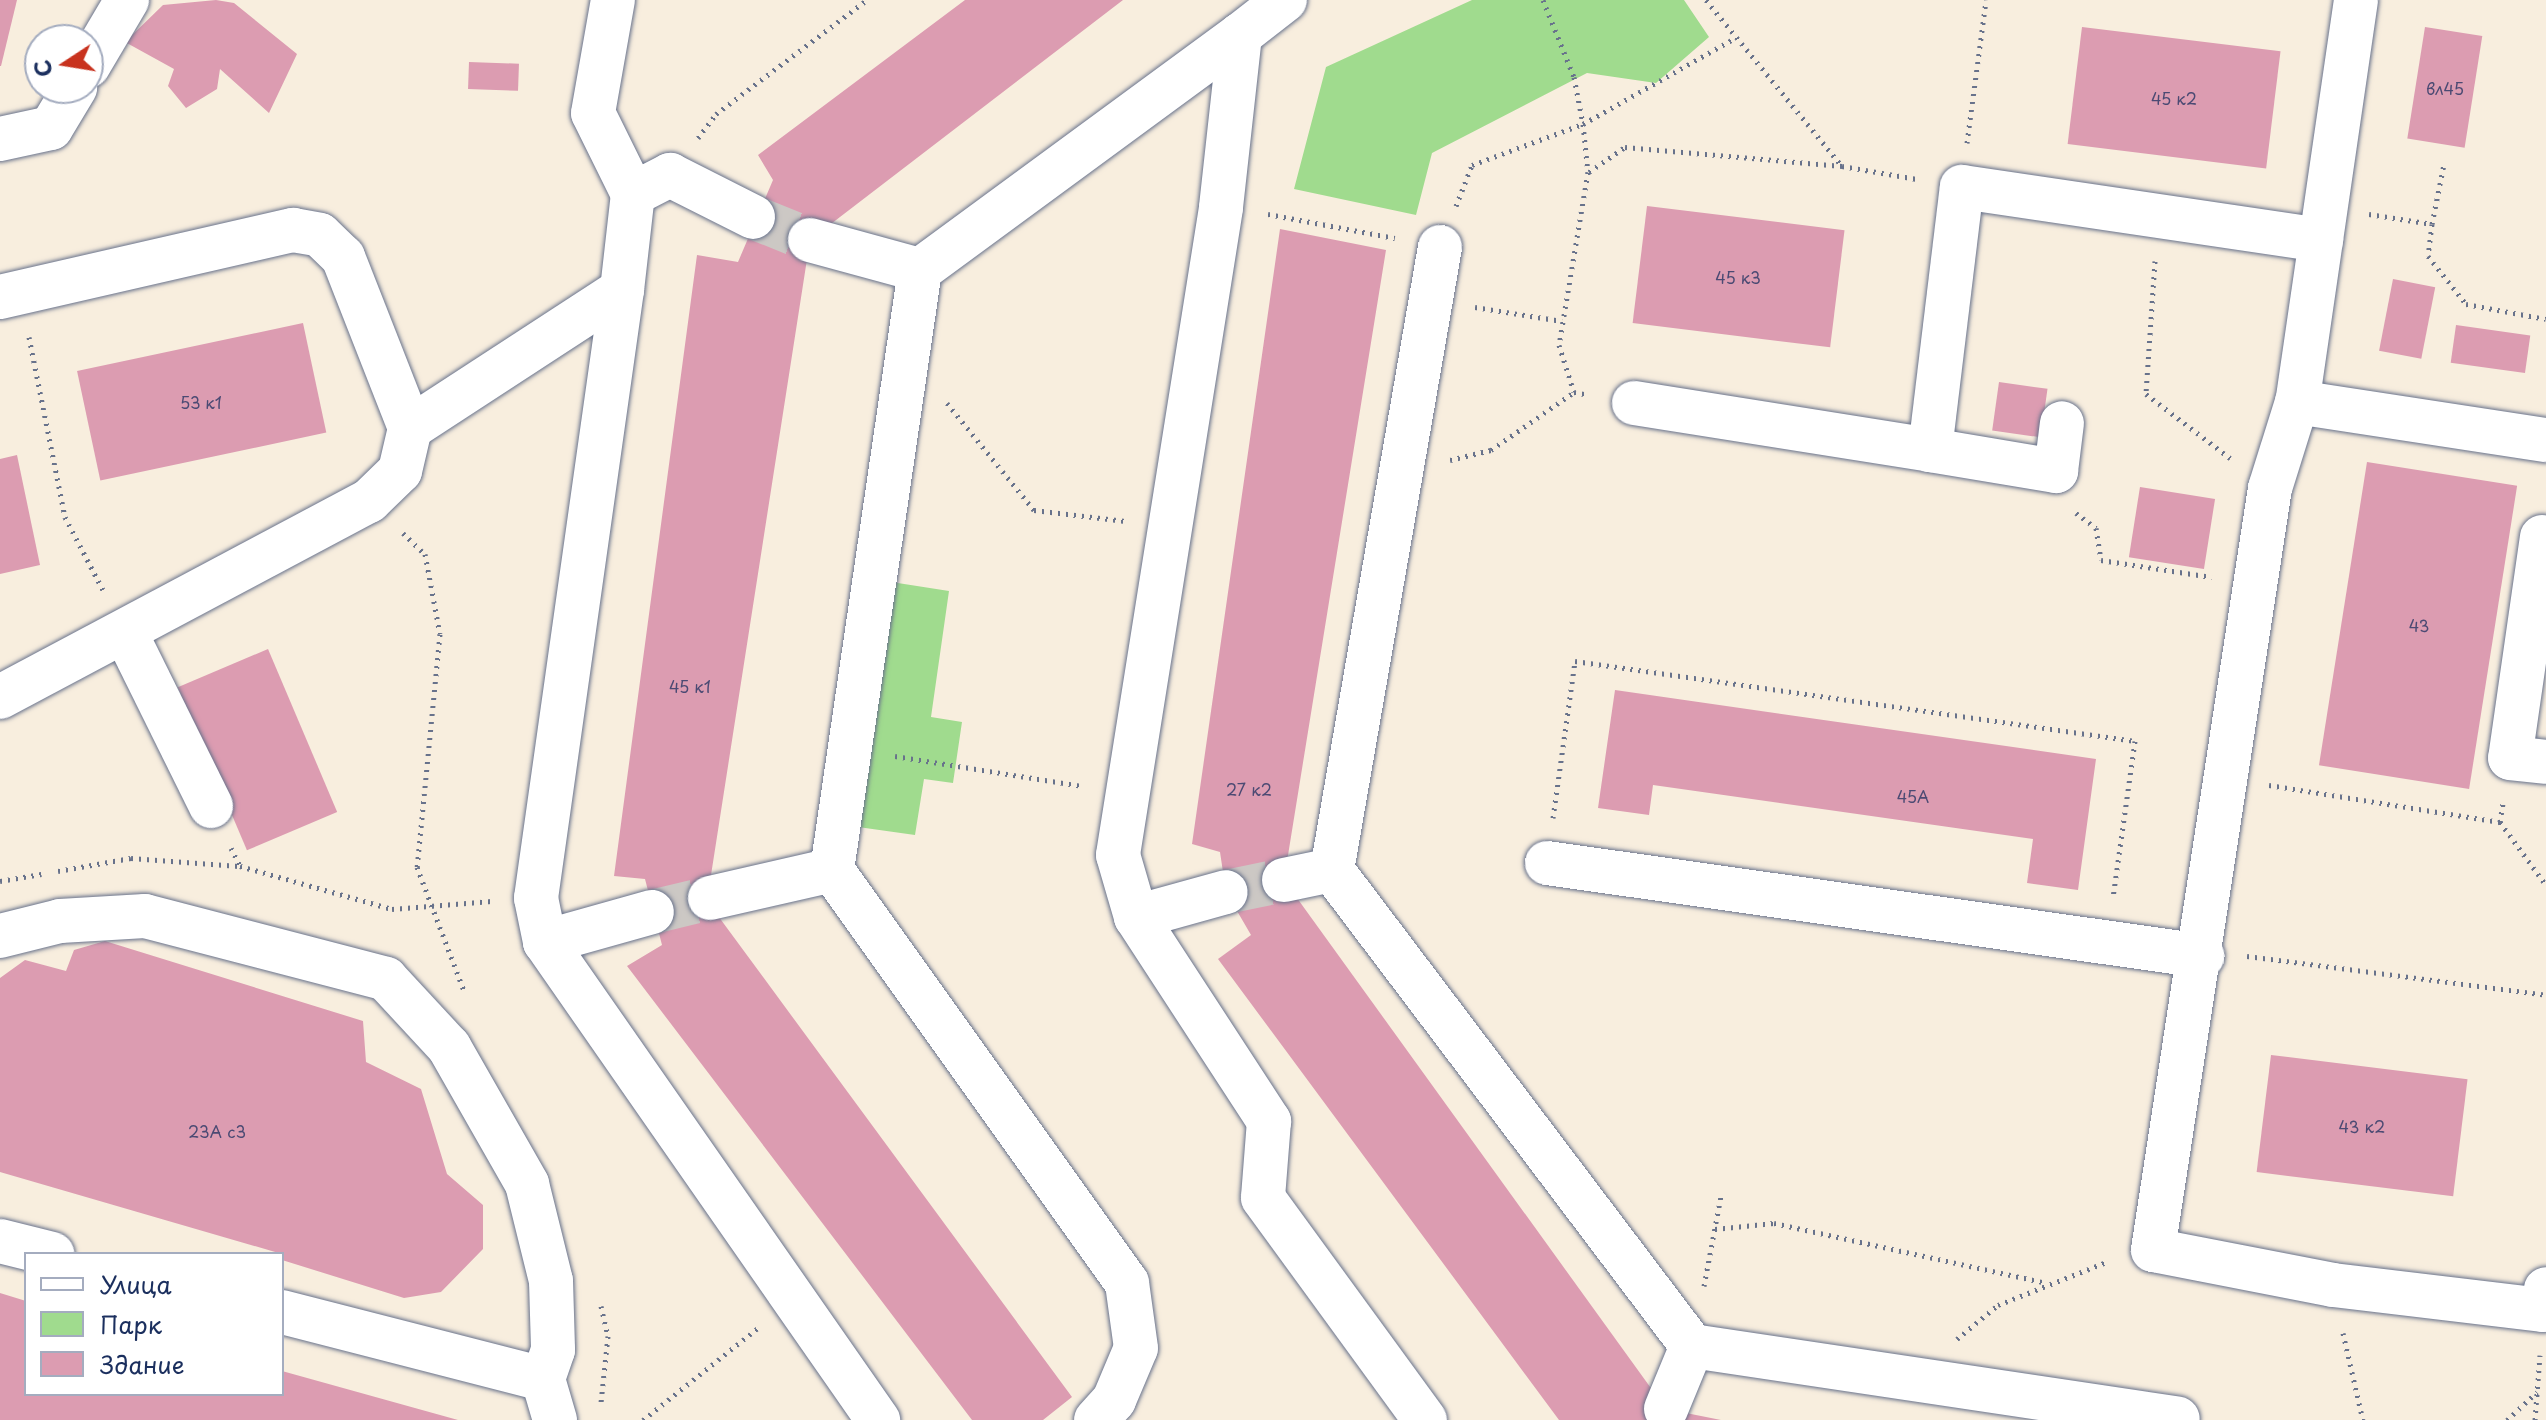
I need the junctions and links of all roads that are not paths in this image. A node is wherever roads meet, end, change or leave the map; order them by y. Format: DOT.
graph roads {
  1 [pos="127,0"];
  2 [pos="613,0"];
  3 [pos="1285,0"];
  4 [pos="2356,0"];
  5 [pos="1240,35"];
  6 [pos="104,39"];
  7 [pos="65,104"];
  8 [pos="0,139"];
  9 [pos="651,185"];
  10 [pos="753,217"];
  11 [pos="2324,224"];
  12 [pos="810,240"];
  13 [pos="1440,247"];
  14 [pos="920,270"];
  15 [pos="622,290"];
  16 [pos="10,295"];
  17 [pos="2297,402"];
  18 [pos="1634,403"];
  19 [pos="2062,423"];
  20 [pos="410,428"];
  21 [pos="2546,440"];
  22 [pos="1930,450"];
  23 [pos="2545,526"];
  24 [pos="126,634"];
  25 [pos="0,697"];
  26 [pos="2528,760"];
  27 [pos="211,806"];
  28 [pos="1547,863"];
  29 [pos="832,870"];
  30 [pos="1332,870"];
  31 [pos="1284,880"];
  32 [pos="1226,892"];
  33 [pos="710,898"];
  34 [pos="652,912"];
  35 [pos="1136,917"];
  36 [pos="0,936"];
  37 [pos="545,942"];
  38 [pos="2202,953"];
  39 [pos="0,1241"];
  40 [pos="44,1252"];
  41 [pos="2544,1299"];
  42 [pos="284,1313"];
  43 [pos="1692,1346"];
  44 [pos="543,1379"];
  45 [pos="1666,1409"];
  46 [pos="2178,1419"];
  47 [pos="555,1420"];
  48 [pos="878,1420"];
  49 [pos="1096,1420"];
  50 [pos="1425,1420"];
  1 -- 6 [label="lane"];
  2 -- 9 [label="lane"];
  3 -- 5 [label="lane"];
  4 -- 11 [label="lane"];
  5 -- 14 [label="lane"];
  5 -- 35 [label="lane"];
  7 -- 8 [label="lane"];
  9 -- 10 [label="lane"];
  9 -- 15 [label="lane"];
  11 -- 17 [label="lane"];
  11 -- 22 [label="lane"];
  12 -- 14 [label="lane"];
  13 -- 30 [label="lane"];
  14 -- 29 [label="lane"];
  15 -- 20 [label="lane"];
  15 -- 37 [label="lane"];
  16 -- 20 [label="lane"];
  17 -- 21 [label="lane"];
  17 -- 38 [label="lane"];
  18 -- 22 [label="lane"];
  19 -- 22 [label="lane"];
  20 -- 24 [label="lane"];
  23 -- 26 [label="lane"];
  24 -- 25 [label="lane"];
  24 -- 27 [label="lane"];
  28 -- 38 [label="lane"];
  29 -- 33 [label="lane"];
  29 -- 49 [label="lane"];
  30 -- 31 [label="lane"];
  30 -- 43 [label="lane"];
  32 -- 35 [label="lane"];
  34 -- 37 [label="lane"];
  35 -- 50 [label="lane"];
  36 -- 44 [label="lane"];
  37 -- 48 [label="lane"];
  38 -- 41 [label="lane"];
  39 -- 40 [label="lane"];
  42 -- 44 [label="lane"];
  43 -- 45 [label="lane"];
  43 -- 46 [label="lane"];
  44 -- 47 [label="lane"];
}
